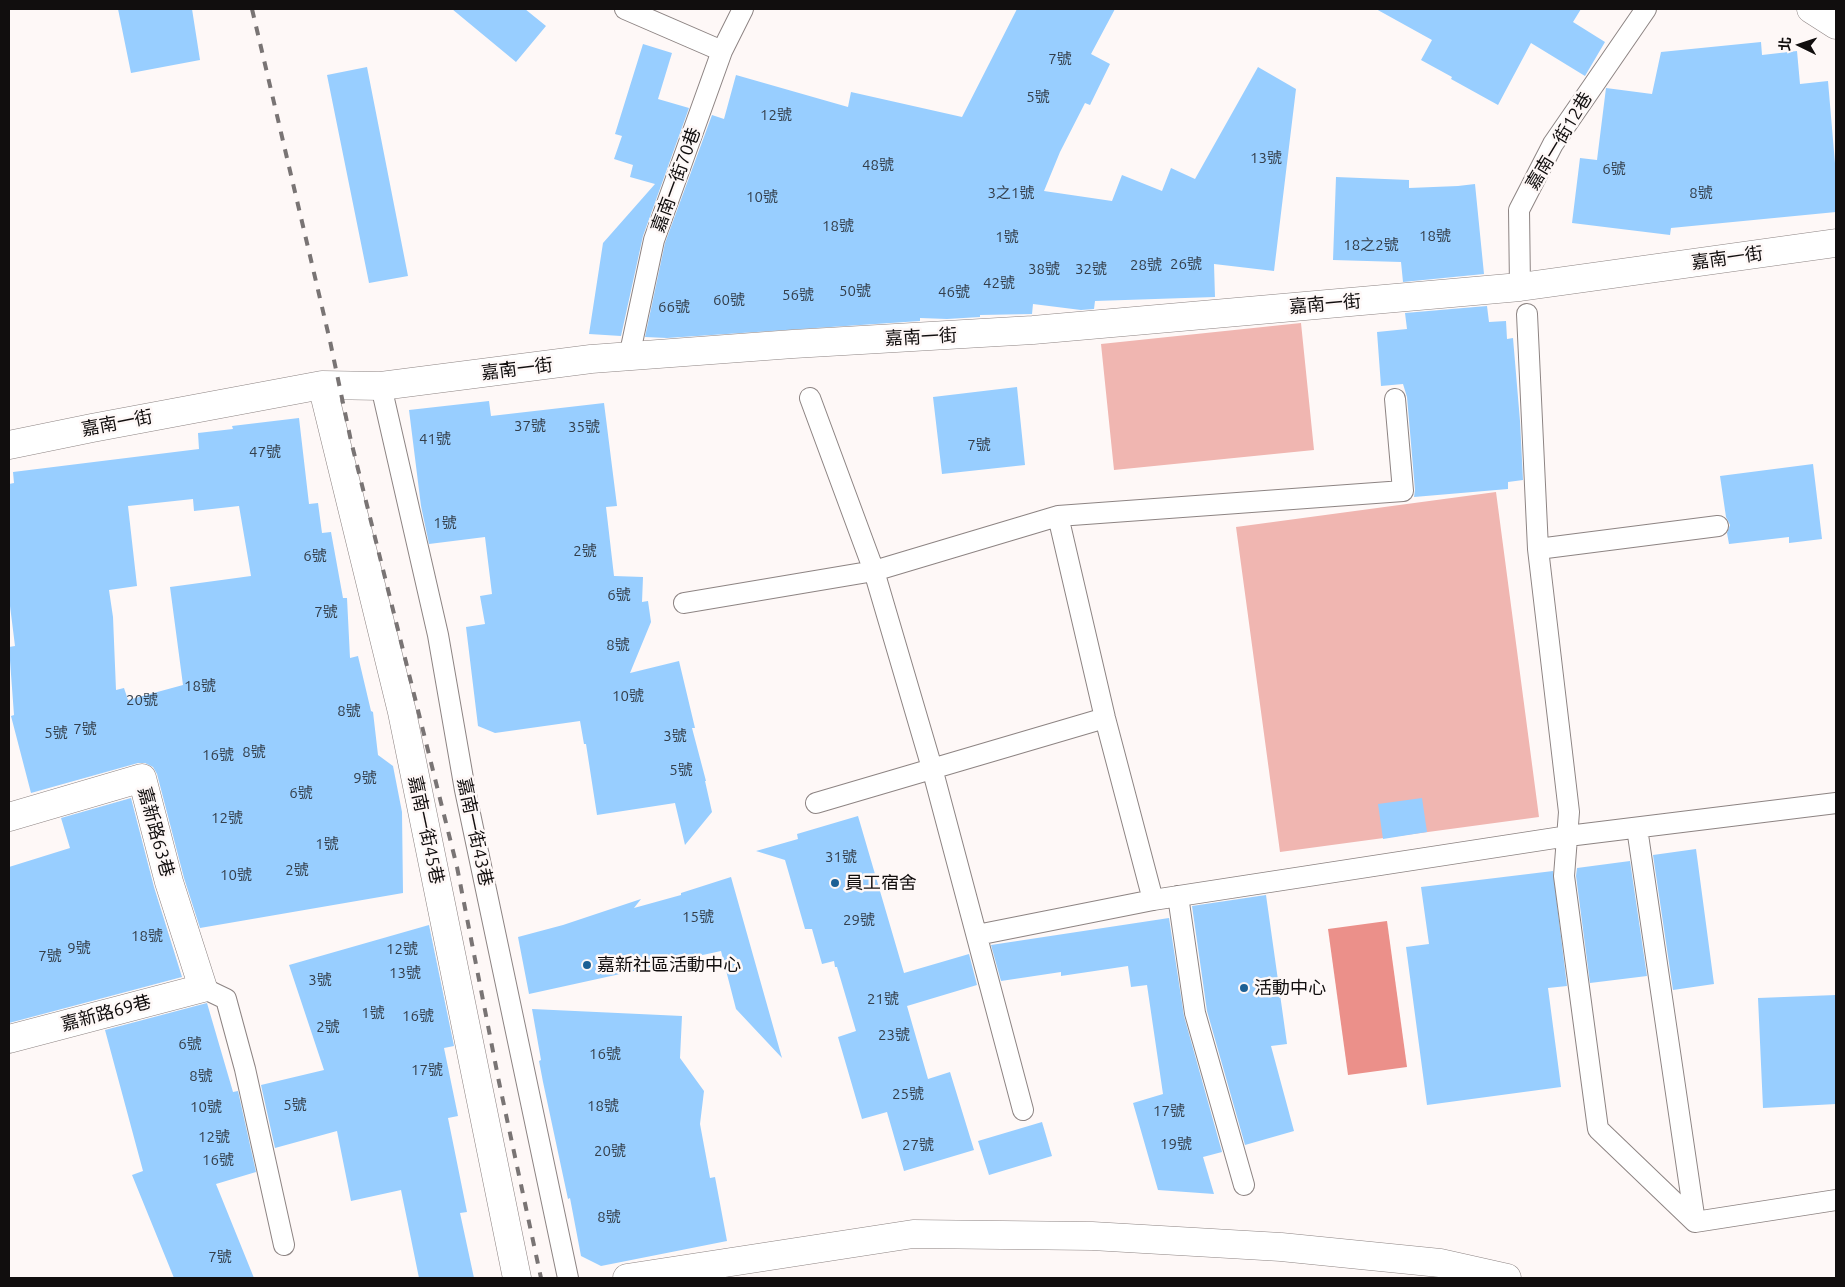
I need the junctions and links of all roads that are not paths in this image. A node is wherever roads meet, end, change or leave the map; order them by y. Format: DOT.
graph roads {
  1 [pos="626,9"];
  2 [pos="743,9"];
  3 [pos="1646,9"];
  4 [pos="1811,9"];
  5 [pos="1836,25"];
  6 [pos="722,51"];
  7 [pos="1836,243"];
  8 [pos="1520,287"];
  9 [pos="1527,314"];
  10 [pos="629,357"];
  11 [pos="322,385"];
  12 [pos="381,386"];
  13 [pos="810,398"];
  14 [pos="1395,399"];
  15 [pos="9,445"];
  16 [pos="1058,516"];
  17 [pos="1718,526"];
  18 [pos="1538,549"];
  19 [pos="874,571"];
  20 [pos="684,603"];
  21 [pos="1105,718"];
  22 [pos="932,768"];
  23 [pos="816,803"];
  24 [pos="1836,803"];
  25 [pos="9,817"];
  26 [pos="1637,828"];
  27 [pos="1568,836"];
  28 [pos="1178,896"];
  29 [pos="1153,900"];
  30 [pos="977,935"];
  31 [pos="204,988"];
  32 [pos="9,1039"];
  33 [pos="1023,1110"];
  34 [pos="1244,1185"];
  35 [pos="1836,1200"];
  36 [pos="1695,1222"];
  37 [pos="284,1245"];
  38 [pos="517,1278"];
  39 [pos="568,1278"];
  40 [pos="627,1278"];
  41 [pos="1507,1278"];
  1 -- 6 [label="lane"];
  2 -- 6 [label="lane, 嘉南一街70巷"];
  3 -- 8 [label="lane, 嘉南一街12巷"];
  4 -- 5 [label="street"];
  6 -- 10 [label="lane, 嘉南一街70巷"];
  7 -- 8 [label="street, 嘉南一街"];
  8 -- 10 [label="street, 嘉南一街"];
  9 -- 18 [label="lane"];
  10 -- 12 [label="street, 嘉南一街"];
  11 -- 12 [label="street, 嘉南一街"];
  11 -- 15 [label="street, 嘉南一街"];
  11 -- 38 [label="street, 嘉南一街45巷"];
  12 -- 39 [label="lane, 嘉南一街43巷"];
  13 -- 19 [label="lane"];
  14 -- 16 [label="lane"];
  16 -- 19 [label="lane"];
  16 -- 21 [label="lane"];
  17 -- 18 [label="lane"];
  18 -- 27 [label="lane"];
  19 -- 20 [label="lane"];
  19 -- 22 [label="lane"];
  21 -- 22 [label="lane"];
  21 -- 29 [label="lane"];
  22 -- 23 [label="lane"];
  22 -- 30 [label="lane"];
  24 -- 26 [label="lane"];
  25 -- 31 [label="street, 嘉新路63巷"];
  26 -- 27 [label="lane"];
  26 -- 36 [label="lane"];
  27 -- 28 [label="lane"];
  27 -- 36 [label="lane"];
  28 -- 29 [label="lane"];
  28 -- 34 [label="lane"];
  29 -- 30 [label="lane"];
  30 -- 33 [label="lane"];
  31 -- 32 [label="street, 嘉新路69巷"];
  31 -- 37 [label="lane"];
  35 -- 36 [label="lane"];
  40 -- 41 [label="street"];
}
